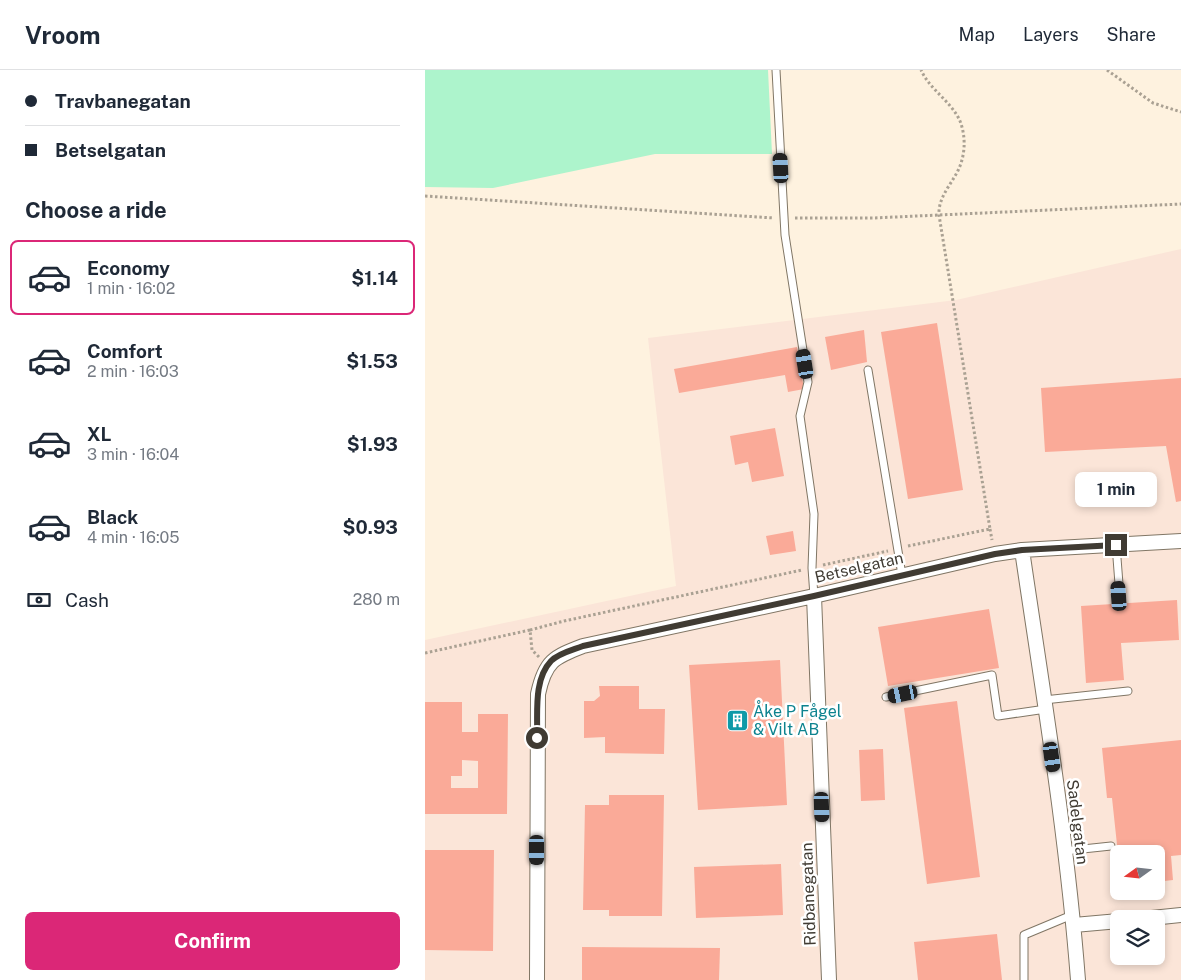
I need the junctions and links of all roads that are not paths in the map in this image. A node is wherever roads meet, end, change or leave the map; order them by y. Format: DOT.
graph roads {
  1 [pos="777,70"];
  2 [pos="868,370"];
  3 [pos="1181,541"];
  4 [pos="1116,545"];
  5 [pos="1022,550"];
  6 [pos="902,575"];
  7 [pos="814,596"];
  8 [pos="1119,596"];
  9 [pos="1127,691"];
  10 [pos="886,697"];
  11 [pos="1045,705"];
  12 [pos="1110,846"];
  13 [pos="1064,851"];
  14 [pos="1181,915"];
  15 [pos="1165,917"];
  16 [pos="1073,920"];
  17 [pos="1110,921"];
  18 [pos="537,980"];
  19 [pos="829,980"];
  20 [pos="1024,980"];
  21 [pos="1078,980"];
  1 -- 7 [label="lane"];
  2 -- 6 [label="lane"];
  3 -- 4 [label="street, Betselgatan"];
  4 -- 5 [label="street, Betselgatan"];
  4 -- 8 [label="lane"];
  5 -- 6 [label="street, Betselgatan"];
  5 -- 11 [label="street, Sadelgatan"];
  6 -- 7 [label="street, Betselgatan"];
  7 -- 18 [label="street, Betselgatan"];
  7 -- 19 [label="street, Ridbanegatan"];
  9 -- 11 [label="lane"];
  10 -- 11 [label="lane"];
  11 -- 13 [label="street, Sadelgatan"];
  12 -- 13 [label="lane"];
  13 -- 16 [label="street, Sadelgatan"];
  14 -- 15 [label="street"];
  16 -- 17 [label="street"];
  16 -- 20 [label="lane"];
  16 -- 21 [label="street, Sadelgatan"];
}
